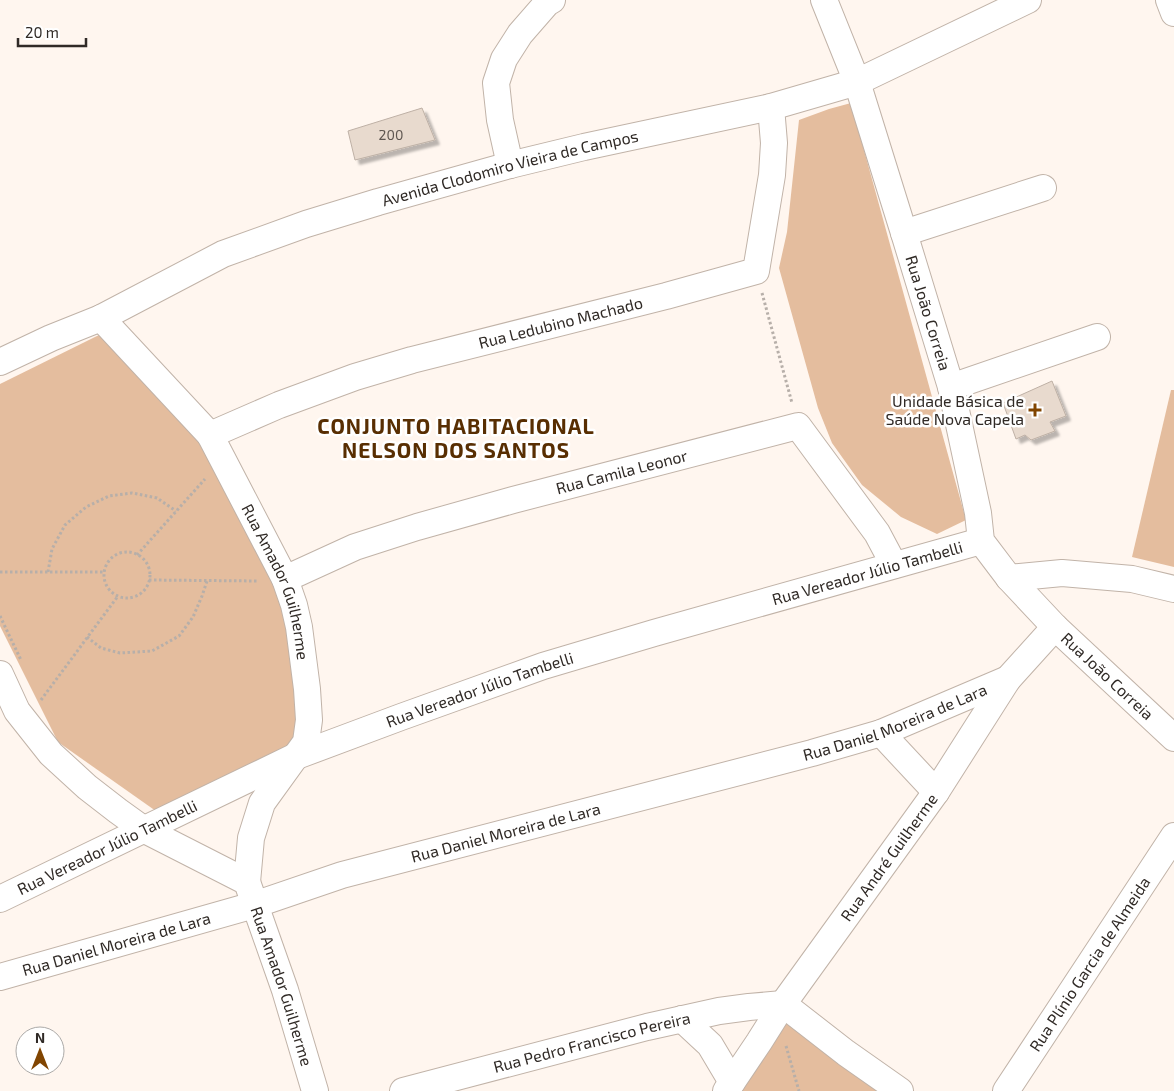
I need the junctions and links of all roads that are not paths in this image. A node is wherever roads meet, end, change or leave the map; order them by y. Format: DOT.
graph roads {
  1 [pos="552,0"];
  2 [pos="824,0"];
  3 [pos="1028,0"];
  4 [pos="1170,0"];
  5 [pos="1174,13"];
  6 [pos="857,82"];
  7 [pos="771,107"];
  8 [pos="510,165"];
  9 [pos="1043,188"];
  10 [pos="904,233"];
  11 [pos="101,318"];
  12 [pos="1097,337"];
  13 [pos="0,362"];
  14 [pos="951,387"];
  15 [pos="210,435"];
  16 [pos="981,541"];
  17 [pos="894,566"];
  18 [pos="1009,578"];
  19 [pos="274,580"];
  20 [pos="1174,589"];
  21 [pos="1055,626"];
  22 [pos="0,674"];
  23 [pos="1008,679"];
  24 [pos="9,715"];
  25 [pos="881,732"];
  26 [pos="1174,738"];
  27 [pos="294,757"];
  28 [pos="936,792"];
  29 [pos="143,829"];
  30 [pos="1174,836"];
  31 [pos="251,894"];
  32 [pos="0,899"];
  33 [pos="0,977"];
  34 [pos="783,1004"];
  35 [pos="682,1019"];
  36 [pos="729,1087"];
  37 [pos="315,1091"];
  38 [pos="403,1091"];
  39 [pos="900,1091"];
  40 [pos="1006,1091"];
  1 -- 8 [label="street"];
  2 -- 6 [label="street, Rua João Correia"];
  3 -- 6 [label="street, Avenida Clodomiro Vieira de Campos"];
  4 -- 5 [label="street"];
  6 -- 7 [label="street, Avenida Clodomiro Vieira de Campos"];
  6 -- 10 [label="street, Rua João Correia"];
  7 -- 8 [label="street, Avenida Clodomiro Vieira de Campos"];
  7 -- 15 [label="street, Rua Ledubino Machado"];
  8 -- 11 [label="street, Avenida Clodomiro Vieira de Campos"];
  9 -- 10 [label="street"];
  10 -- 14 [label="street, Rua João Correia"];
  11 -- 13 [label="street, Avenida Clodomiro Vieira de Campos"];
  11 -- 15 [label="street, Rua Amador Guilherme"];
  12 -- 14 [label="street"];
  14 -- 16 [label="street, Rua João Correia"];
  15 -- 19 [label="street, Rua Amador Guilherme"];
  16 -- 17 [label="street, Rua Vereador Júlio Tambelli"];
  16 -- 18 [label="street, Rua João Correia"];
  17 -- 19 [label="street, Rua Camila Leonor"];
  17 -- 27 [label="street, Rua Vereador Júlio Tambelli"];
  18 -- 20 [label="street"];
  18 -- 21 [label="street, Rua João Correia"];
  19 -- 27 [label="street, Rua Amador Guilherme"];
  21 -- 23 [label="street, Rua André Guilherme"];
  21 -- 26 [label="street, Rua João Correia"];
  22 -- 24 [label="street"];
  23 -- 25 [label="street, Rua Daniel Moreira de Lara"];
  23 -- 28 [label="street, Rua André Guilherme"];
  24 -- 29 [label="street"];
  25 -- 28 [label="street"];
  25 -- 31 [label="street, Rua Daniel Moreira de Lara"];
  27 -- 29 [label="street, Rua Vereador Júlio Tambelli"];
  27 -- 31 [label="street, Rua Amador Guilherme"];
  28 -- 34 [label="street, Rua André Guilherme"];
  29 -- 31 [label="street"];
  29 -- 32 [label="street, Rua Vereador Júlio Tambelli"];
  30 -- 40 [label="street, Rua Plínio Garcia de Almeida"];
  31 -- 33 [label="street, Rua Daniel Moreira de Lara"];
  31 -- 37 [label="street, Rua Amador Guilherme"];
  34 -- 35 [label="street, Rua Pedro Francisco Pereira"];
  34 -- 36 [label="street, Rua André Guilherme"];
  34 -- 39 [label="street"];
  35 -- 36 [label="street"];
  35 -- 38 [label="street, Rua Pedro Francisco Pereira"];
}
